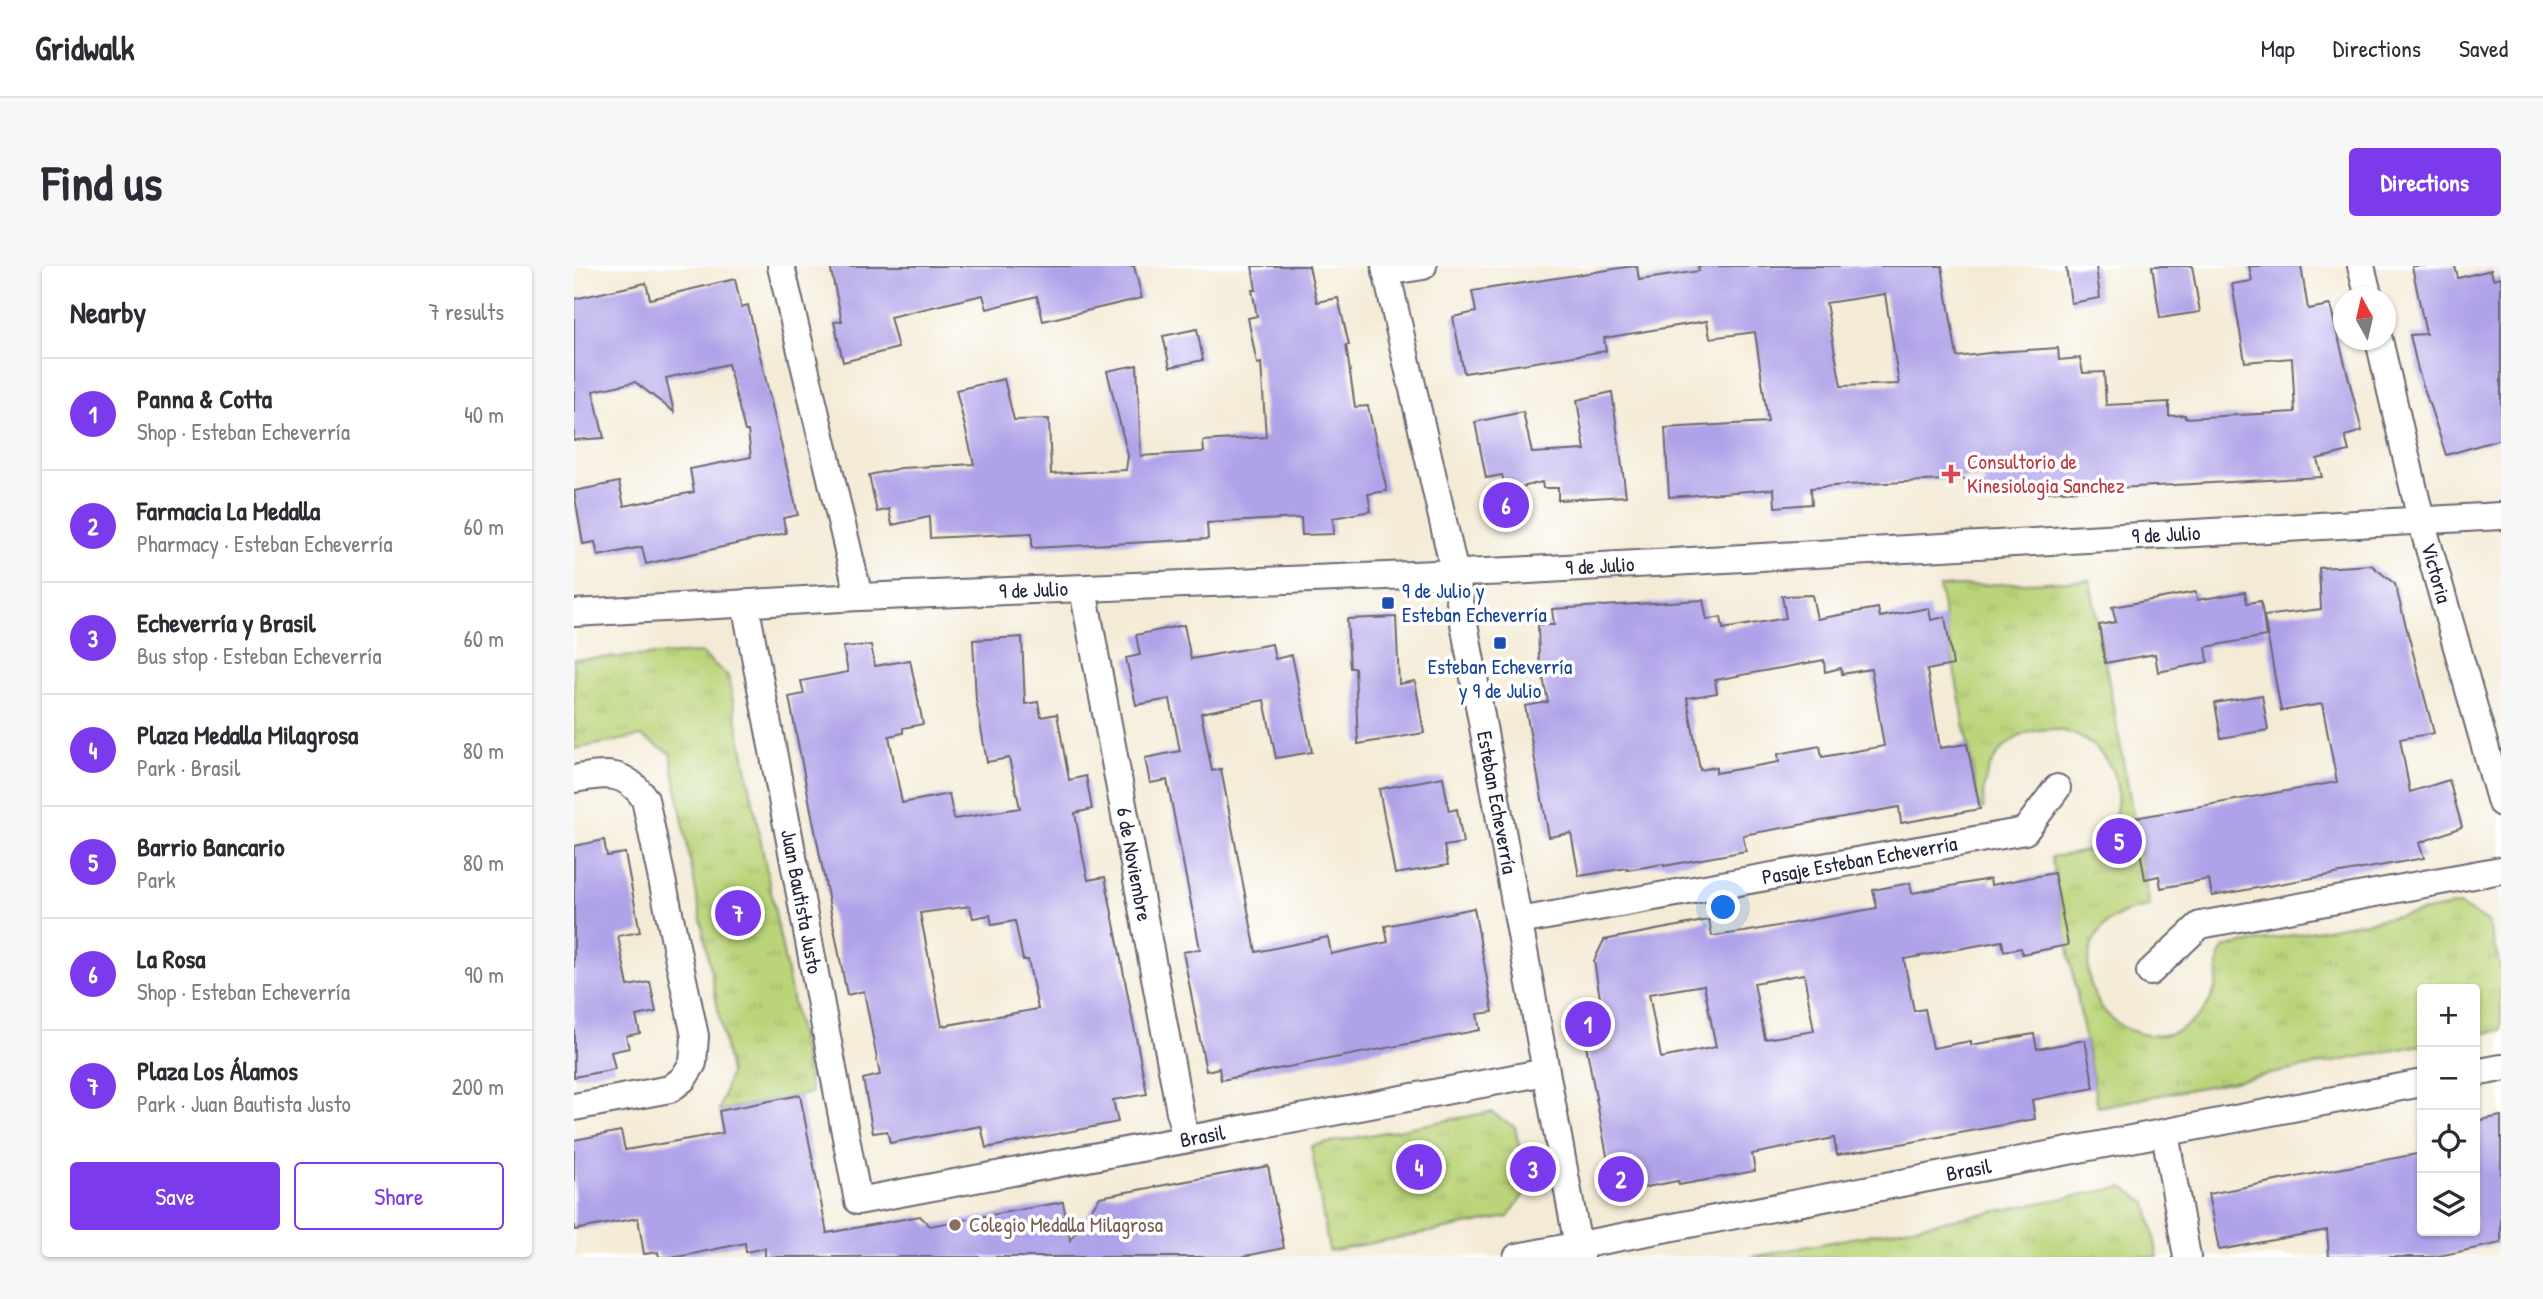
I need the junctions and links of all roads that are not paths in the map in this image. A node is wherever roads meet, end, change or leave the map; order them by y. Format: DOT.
graph roads {
  1 [pos="781,266"];
  2 [pos="1423,266"];
  3 [pos="2361,266"];
  4 [pos="1386,269"];
  5 [pos="2366,287"];
  6 [pos="2381,350"];
  7 [pos="2501,516"];
  8 [pos="2421,520"];
  9 [pos="1455,574"];
  10 [pos="1083,589"];
  11 [pos="859,597"];
  12 [pos="745,603"];
  13 [pos="574,613"];
  14 [pos="574,779"];
  15 [pos="2057,788"];
  16 [pos="2501,803"];
  17 [pos="2501,870"];
  18 [pos="1518,921"];
  19 [pos="2150,972"];
  20 [pos="2501,1068"];
  21 [pos="1546,1072"];
  22 [pos="2480,1072"];
  23 [pos="2417,1084"];
  24 [pos="574,1107"];
  25 [pos="2165,1133"];
  26 [pos="1185,1139"];
  27 [pos="858,1201"];
  28 [pos="1579,1251"];
  29 [pos="1517,1257"];
  30 [pos="2187,1257"];
  1 -- 11 [label="street"];
  2 -- 4 [label="street"];
  3 -- 5 [label="street"];
  4 -- 9 [label="street, Esteban Echeverría"];
  6 -- 8 [label="street, Victoria"];
  7 -- 8 [label="street, 9 de Julio"];
  8 -- 9 [label="street, 9 de Julio"];
  8 -- 16 [label="street, Victoria"];
  9 -- 10 [label="street, 9 de Julio"];
  9 -- 18 [label="street, Esteban Echeverría"];
  10 -- 11 [label="street, 9 de Julio"];
  10 -- 26 [label="street, 6 de Noviembre"];
  11 -- 12 [label="street, 9 de Julio"];
  12 -- 13 [label="street, 9 de Julio"];
  12 -- 27 [label="street, Juan Bautista Justo"];
  14 -- 24 [label="street"];
  15 -- 18 [label="street, Pasaje Esteban Echeverría"];
  17 -- 19 [label="street"];
  18 -- 21 [label="street, Esteban Echeverría"];
  20 -- 22 [label="street"];
  21 -- 26 [label="street, Brasil"];
  21 -- 28 [label="street, Esteban Echeverría"];
  23 -- 25 [label="street, Brasil"];
  25 -- 28 [label="street, Brasil"];
  25 -- 30 [label="street"];
  26 -- 27 [label="street, Brasil"];
  28 -- 29 [label="street, Brasil"];
}
